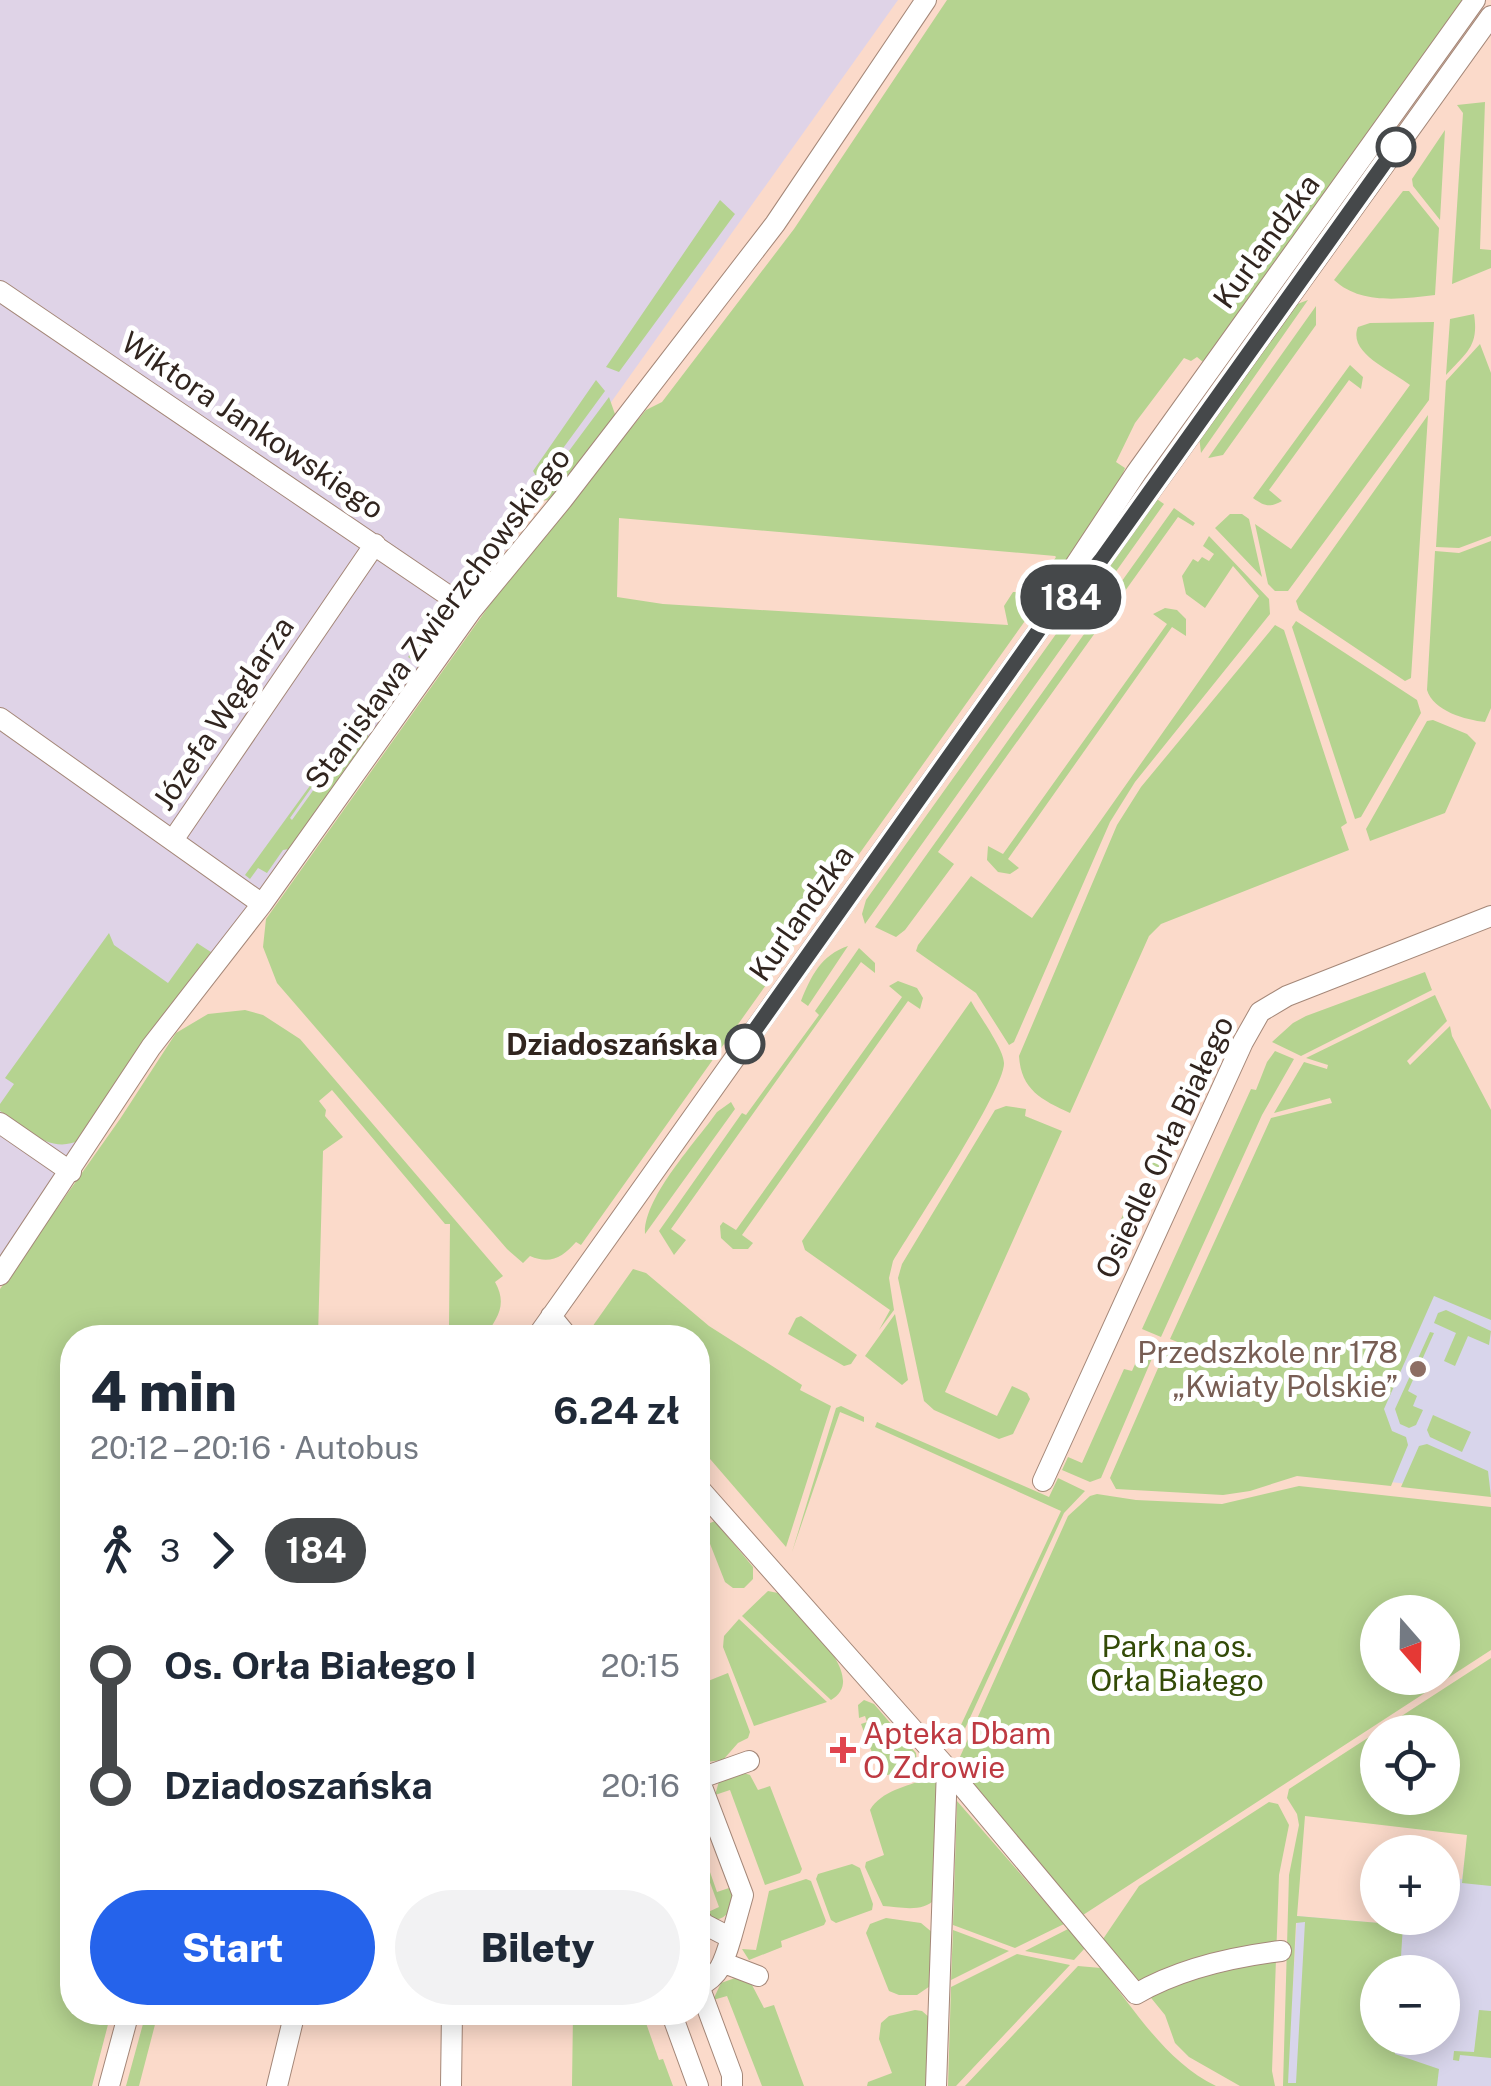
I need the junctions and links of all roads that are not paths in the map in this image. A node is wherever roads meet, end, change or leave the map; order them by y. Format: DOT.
graph roads {
  1 [pos="926,0"];
  2 [pos="1475,0"];
  3 [pos="1491,16"];
  4 [pos="0,291"];
  5 [pos="375,544"];
  6 [pos="472,611"];
  7 [pos="1046,620"];
  8 [pos="0,718"];
  9 [pos="173,840"];
  10 [pos="262,904"];
  11 [pos="1491,916"];
  12 [pos="0,1123"];
  13 [pos="71,1172"];
  14 [pos="0,1276"];
  15 [pos="552,1316"];
  16 [pos="545,1325"];
  17 [pos="559,1325"];
  18 [pos="1042,1481"];
  19 [pos="710,1501"];
  20 [pos="749,1761"];
  21 [pos="947,1768"];
  22 [pos="710,1776"];
  23 [pos="710,1811"];
  24 [pos="710,1927"];
  25 [pos="731,1938"];
  26 [pos="1281,1951"];
  27 [pos="724,1963"];
  28 [pos="758,1976"];
  29 [pos="710,1980"];
  30 [pos="710,2017"];
  31 [pos="125,2025"];
  32 [pos="292,2025"];
  33 [pos="452,2025"];
  34 [pos="676,2025"];
  35 [pos="109,2086"];
  36 [pos="277,2086"];
  37 [pos="451,2086"];
  38 [pos="698,2086"];
  39 [pos="732,2086"];
  40 [pos="936,2086"];
  1 -- 6 [label="street, Stanisława Zwierzchowskiego"];
  2 -- 7 [label="street, Kurlandzka"];
  3 -- 7 [label="street, Kurlandzka"];
  4 -- 5 [label="street, Wiktora Jankowskiego"];
  5 -- 6 [label="street, Wiktora Jankowskiego"];
  5 -- 9 [label="street, Józefa Węglarza"];
  6 -- 10 [label="street, Stanisława Zwierzchowskiego"];
  7 -- 15 [label="street, Kurlandzka"];
  8 -- 9 [label="street, Józefa Węglarza"];
  9 -- 10 [label="street"];
  10 -- 13 [label="street, Stanisława Zwierzchowskiego"];
  11 -- 18 [label="street, Osiedle Orła Białego"];
  12 -- 13 [label="street"];
  13 -- 14 [label="street, Stanisława Zwierzchowskiego"];
  15 -- 16 [label="street, Kurlandzka"];
  15 -- 17 [label="street"];
  19 -- 21 [label="street"];
  20 -- 22 [label="street"];
  21 -- 26 [label="street"];
  21 -- 40 [label="street"];
  23 -- 25 [label="street"];
  24 -- 25 [label="street"];
  25 -- 27 [label="street"];
  27 -- 28 [label="street"];
  27 -- 29 [label="street"];
  30 -- 39 [label="street"];
  31 -- 35 [label="street"];
  32 -- 36 [label="street"];
  33 -- 37 [label="street"];
  34 -- 38 [label="street"];
}
